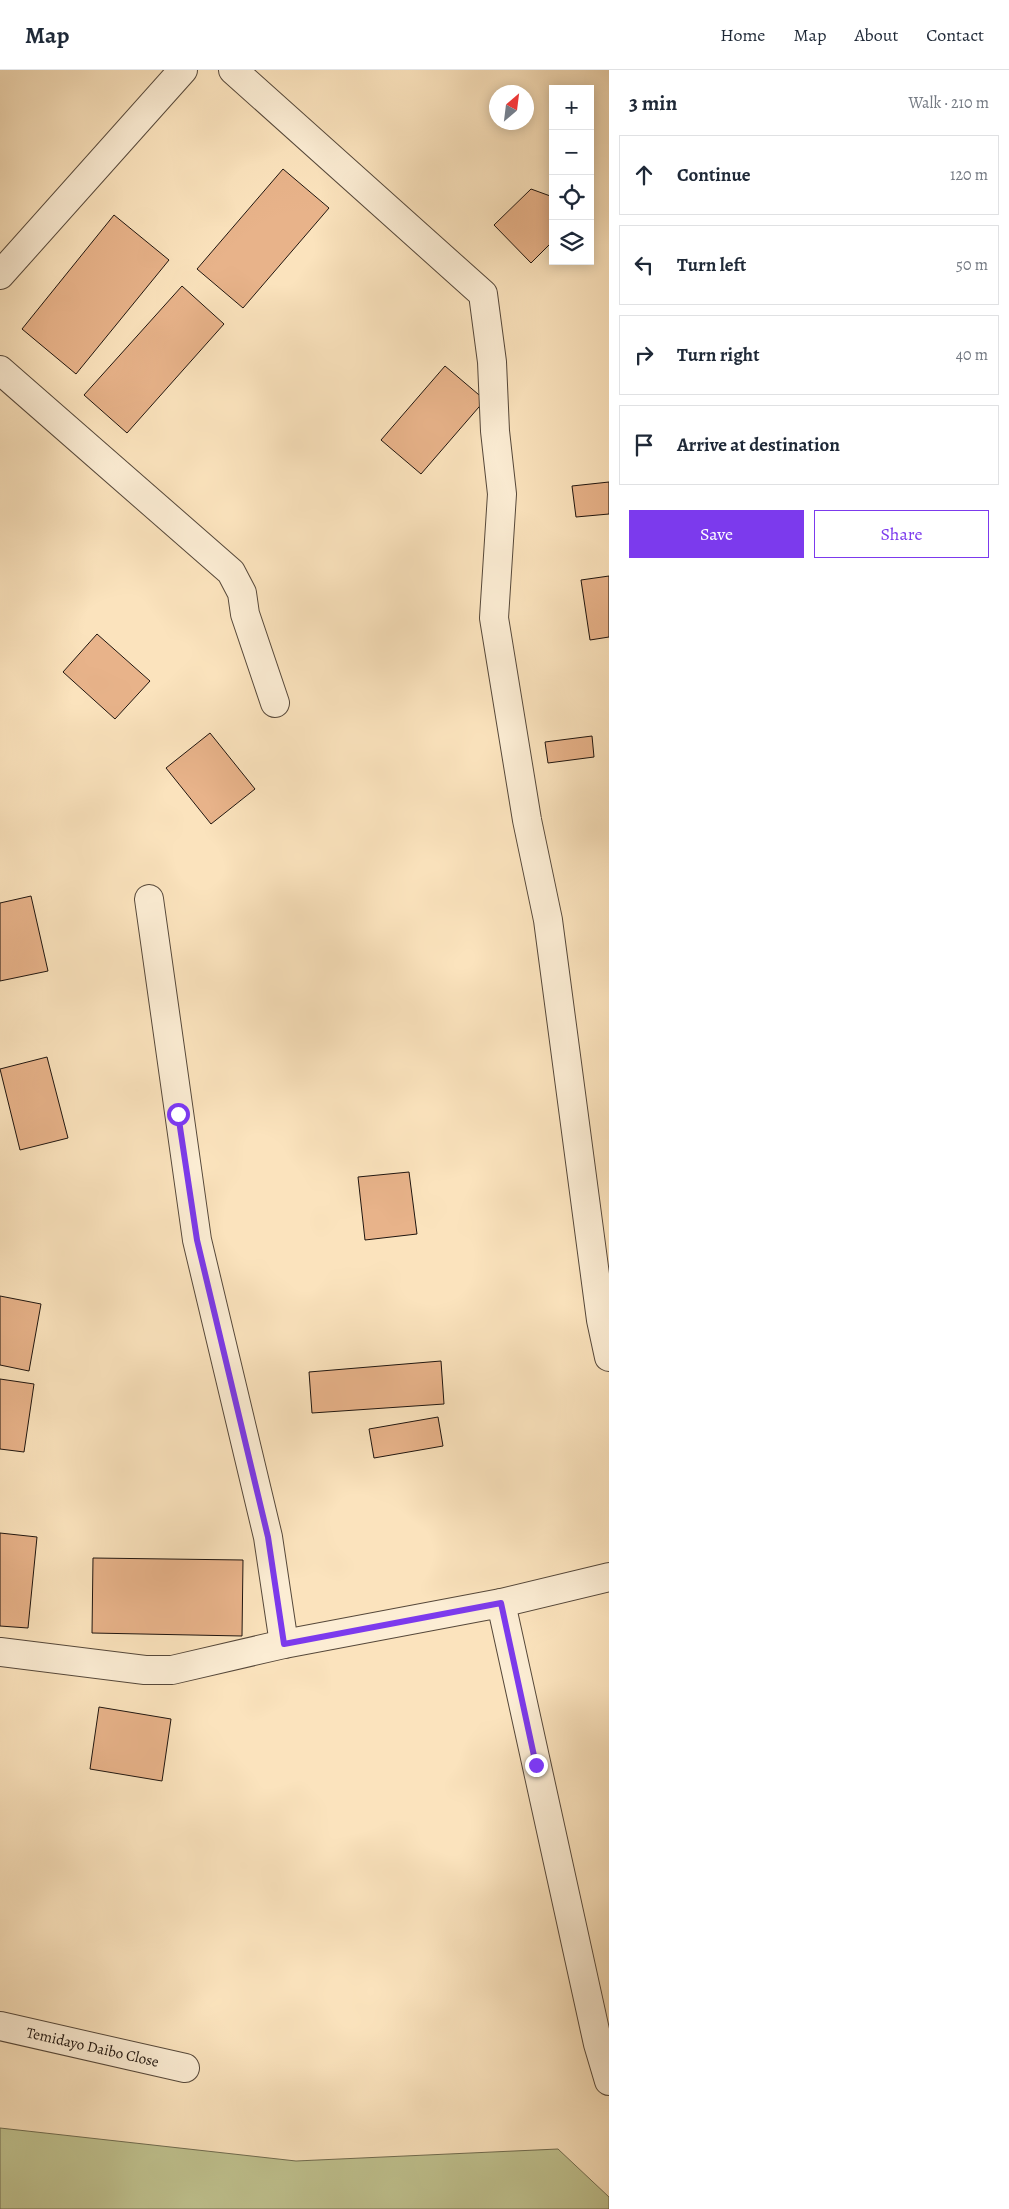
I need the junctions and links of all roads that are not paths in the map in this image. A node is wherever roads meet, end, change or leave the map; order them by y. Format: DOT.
graph roads {
  1 [pos="183,70"];
  2 [pos="233,70"];
  3 [pos="0,275"];
  4 [pos="0,370"];
  5 [pos="275,703"];
  6 [pos="149,899"];
  7 [pos="609,1357"];
  8 [pos="609,1577"];
  9 [pos="501,1603"];
  10 [pos="284,1644"];
  11 [pos="0,1652"];
  12 [pos="0,2026"];
  13 [pos="185,2068"];
  14 [pos="609,2081"];
  1 -- 3 [label="street"];
  2 -- 7 [label="street"];
  4 -- 5 [label="street"];
  6 -- 10 [label="street"];
  8 -- 9 [label="street"];
  9 -- 10 [label="street"];
  9 -- 14 [label="street"];
  10 -- 11 [label="street"];
  12 -- 13 [label="street, Temidayo Daibo Close"];
}
